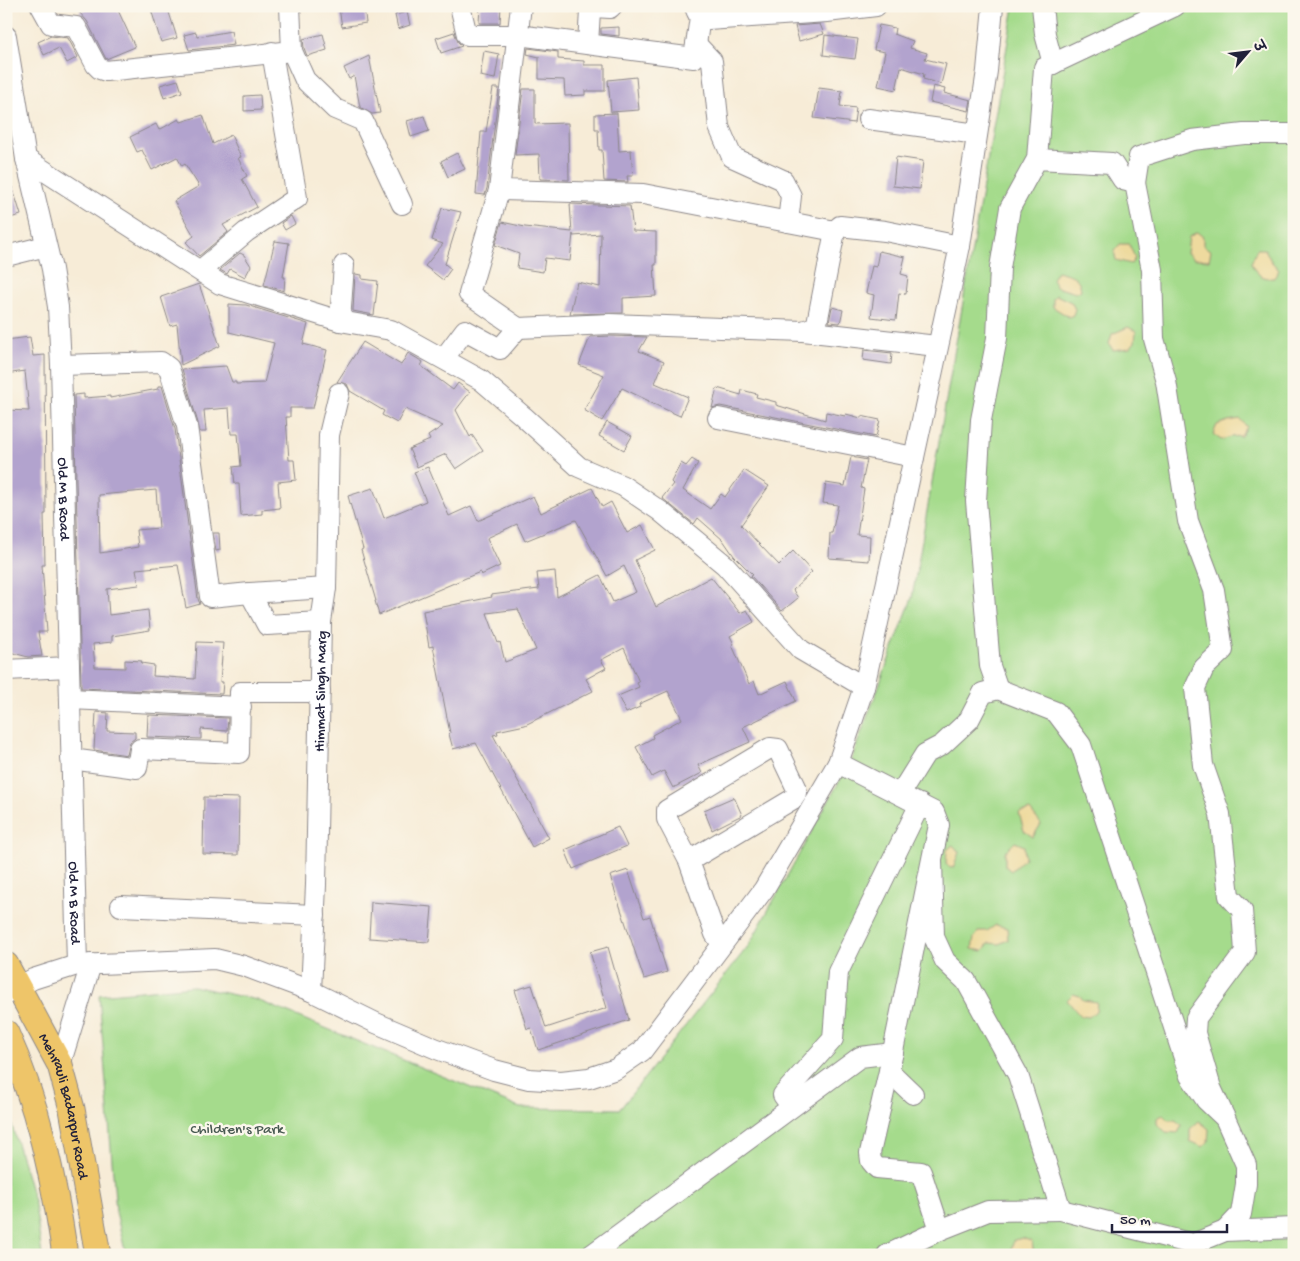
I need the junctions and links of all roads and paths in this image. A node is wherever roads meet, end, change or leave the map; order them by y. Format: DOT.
graph roads {
  1 [pos="41,6"];
  2 [pos="290,6"];
  3 [pos="460,6"];
  4 [pos="521,6"];
  5 [pos="612,6"];
  6 [pos="876,6"];
  7 [pos="993,6"];
  8 [pos="1042,6"];
  9 [pos="1175,6"];
  10 [pos="697,12"];
  11 [pos="6,36"];
  12 [pos="518,36"];
  13 [pos="588,44"];
  14 [pos="696,44"];
  15 [pos="282,51"];
  16 [pos="1053,64"];
  17 [pos="868,119"];
  18 [pos="977,134"];
  19 [pos="1294,134"];
  20 [pos="1037,158"];
  21 [pos="26,159"];
  22 [pos="1135,183"];
  23 [pos="499,190"];
  24 [pos="402,204"];
  25 [pos="788,222"];
  26 [pos="835,231"];
  27 [pos="46,246"];
  28 [pos="960,246"];
  29 [pos="6,256"];
  30 [pos="344,266"];
  31 [pos="200,270"];
  32 [pos="340,321"];
  33 [pos="518,328"];
  34 [pos="803,331"];
  35 [pos="937,346"];
  36 [pos="444,358"];
  37 [pos="62,365"];
  38 [pos="339,393"];
  39 [pos="718,418"];
  40 [pos="914,457"];
  41 [pos="326,588"];
  42 [pos="250,594"];
  43 [pos="321,622"];
  44 [pos="69,667"];
  45 [pos="6,670"];
  46 [pos="864,687"];
  47 [pos="998,689"];
  48 [pos="320,692"];
  49 [pos="70,698"];
  50 [pos="241,707"];
  51 [pos="71,759"];
  52 [pos="838,762"];
  53 [pos="900,794"];
  54 [pos="805,798"];
  55 [pos="920,804"];
  56 [pos="932,859"];
  57 [pos="689,861"];
  58 [pos="121,906"];
  59 [pos="314,915"];
  60 [pos="722,944"];
  61 [pos="6,965"];
  62 [pos="84,965"];
  63 [pos="311,990"];
  64 [pos="12,991"];
  65 [pos="6,1033"];
  66 [pos="891,1062"];
  67 [pos="60,1065"];
  68 [pos="913,1094"];
  69 [pos="791,1106"];
  70 [pos="1225,1118"];
  71 [pos="1061,1210"];
  72 [pos="1294,1228"];
  73 [pos="940,1230"];
  74 [pos="1225,1231"];
  75 [pos="65,1255"];
  76 [pos="98,1255"];
  77 [pos="591,1255"];
  78 [pos="887,1255"];
  1 -- 15 [label="street"];
  2 -- 15 [label="street"];
  3 -- 12 [label="street"];
  4 -- 12 [label="street"];
  5 -- 13 [label="street"];
  6 -- 10 [label="street"];
  7 -- 18 [label="street"];
  8 -- 16 [label="street"];
  9 -- 16 [label="street"];
  10 -- 14 [label="street"];
  11 -- 21 [label="street, Old M B Road"];
  12 -- 13 [label="street"];
  12 -- 23 [label="street"];
  13 -- 14 [label="street"];
  14 -- 25 [label="street"];
  15 -- 24 [label="street"];
  15 -- 31 [label="street"];
  16 -- 20 [label="street"];
  17 -- 18 [label="street"];
  18 -- 28 [label="street"];
  19 -- 22 [label="street"];
  20 -- 22 [label="street"];
  20 -- 47 [label="street"];
  21 -- 27 [label="street, Old M B Road"];
  21 -- 31 [label="street"];
  22 -- 70 [label="street"];
  23 -- 25 [label="street"];
  23 -- 33 [label="street"];
  25 -- 26 [label="street"];
  26 -- 28 [label="street"];
  26 -- 34 [label="street"];
  27 -- 29 [label="street"];
  27 -- 37 [label="street, Old M B Road"];
  28 -- 35 [label="street"];
  30 -- 32 [label="street"];
  31 -- 32 [label="street"];
  32 -- 36 [label="street"];
  33 -- 34 [label="street"];
  33 -- 36 [label="street"];
  34 -- 35 [label="street"];
  35 -- 40 [label="street"];
  36 -- 46 [label="street"];
  37 -- 42 [label="street"];
  37 -- 44 [label="street, Old M B Road"];
  38 -- 41 [label="street, Himmat Singh Marg"];
  39 -- 40 [label="street"];
  40 -- 46 [label="street"];
  41 -- 42 [label="street"];
  41 -- 43 [label="street, Himmat Singh Marg"];
  42 -- 43 [label="street"];
  43 -- 48 [label="street, Himmat Singh Marg"];
  44 -- 45 [label="street"];
  44 -- 49 [label="street, Old M B Road"];
  46 -- 52 [label="street"];
  47 -- 53 [label="street"];
  47 -- 70 [label="street"];
  48 -- 50 [label="street"];
  48 -- 59 [label="street, Himmat Singh Marg"];
  49 -- 50 [label="street"];
  49 -- 51 [label="street, Old M B Road"];
  50 -- 51 [label="street"];
  51 -- 62 [label="street, Old M B Road"];
  52 -- 53 [label="street"];
  52 -- 54 [label="street"];
  53 -- 55 [label="street"];
  54 -- 57 [label="street"];
  54 -- 57 [label="street"];
  54 -- 60 [label="street"];
  55 -- 56 [label="street"];
  55 -- 69 [label="street"];
  56 -- 66 [label="street"];
  56 -- 71 [label="street"];
  57 -- 60 [label="street"];
  58 -- 59 [label="street"];
  59 -- 63 [label="street, Himmat Singh Marg"];
  60 -- 63 [label="street"];
  61 -- 64 [label="main road, Mehrauli Badarpur Road"];
  62 -- 63 [label="street"];
  62 -- 64 [label="street"];
  62 -- 67 [label="street, Old M B Road"];
  64 -- 67 [label="main road, Mehrauli Badarpur Road"];
  65 -- 75 [label="main road, Mehrauli Badarpur Road"];
  66 -- 68 [label="street"];
  66 -- 69 [label="street"];
  66 -- 73 [label="street"];
  67 -- 76 [label="main road, Mehrauli Badarpur Road"];
  69 -- 77 [label="street"];
  70 -- 74 [label="street"];
  71 -- 73 [label="street"];
  71 -- 74 [label="street"];
  72 -- 74 [label="street"];
  73 -- 78 [label="street"];
}
